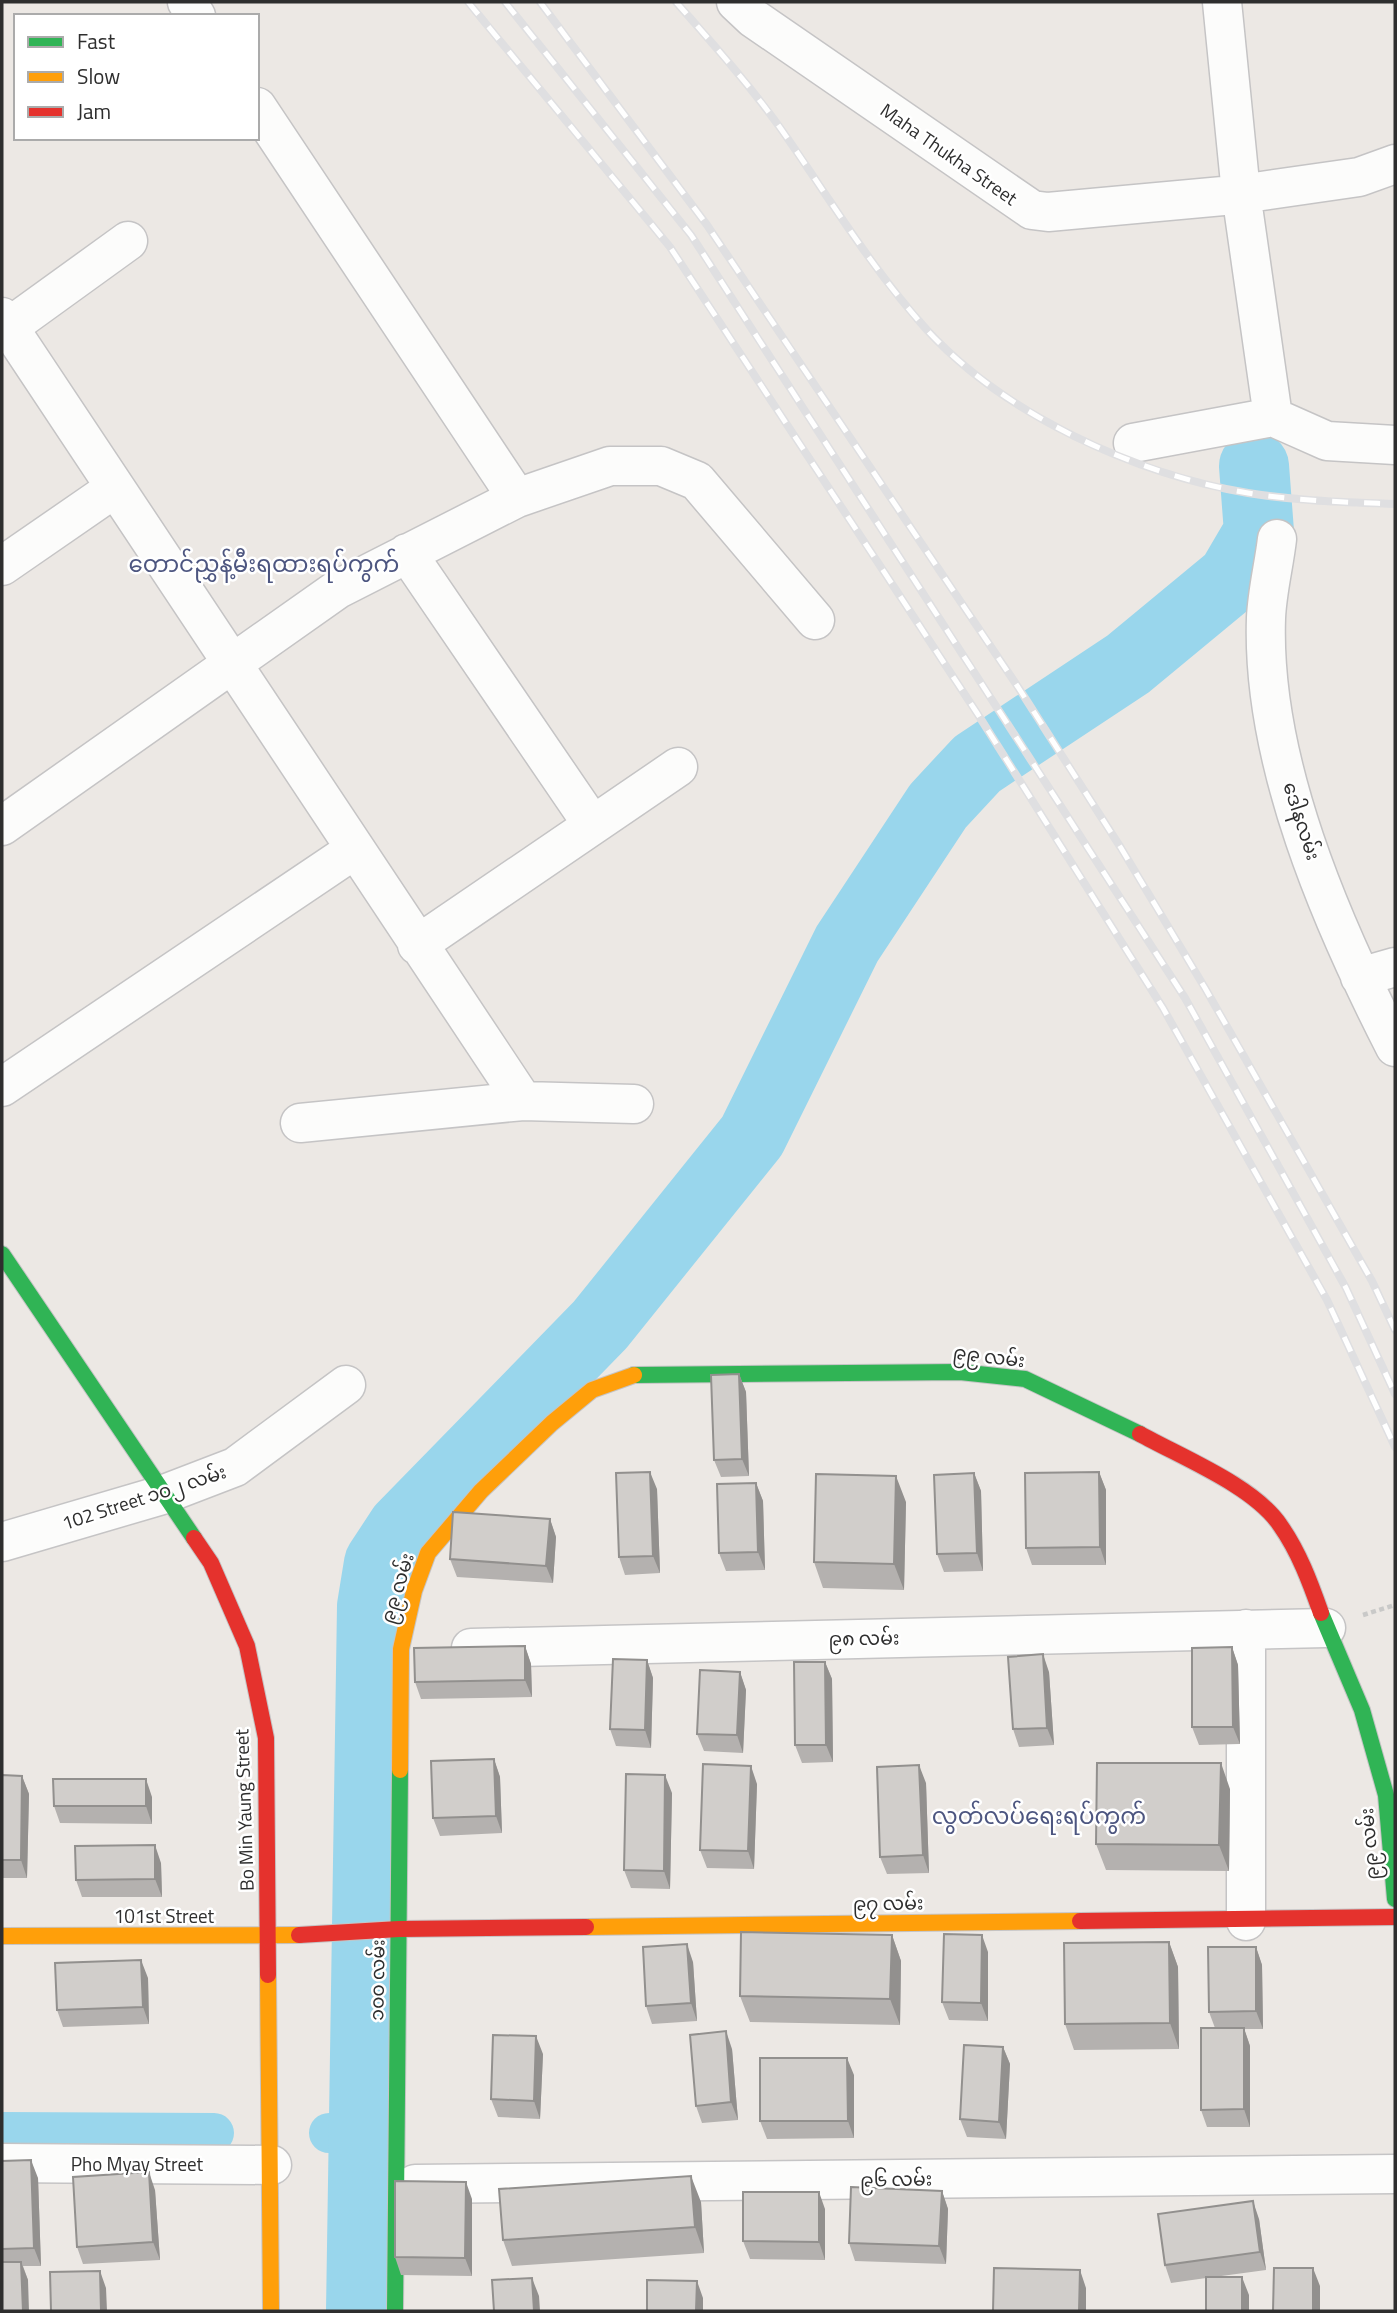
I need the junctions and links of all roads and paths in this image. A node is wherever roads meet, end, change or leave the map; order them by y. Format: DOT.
graph roads {
  1 [pos="736,2"];
  2 [pos="1222,2"];
  3 [pos="259,110"];
  4 [pos="1395,164"];
  5 [pos="1238,194"];
  6 [pos="128,241"];
  7 [pos="5,322"];
  8 [pos="1273,417"];
  9 [pos="1133,443"];
  10 [pos="1395,445"];
  11 [pos="115,488"];
  12 [pos="517,498"];
  13 [pos="1278,539"];
  14 [pos="407,553"];
  15 [pos="2,566"];
  16 [pos="815,620"];
  17 [pos="232,665"];
  18 [pos="678,767"];
  19 [pos="592,824"];
  20 [pos="2,827"];
  21 [pos="354,850"];
  22 [pos="417,945"];
  23 [pos="1377,972"];
  24 [pos="1395,1047"];
  25 [pos="2,1087"];
  26 [pos="523,1101"];
  27 [pos="634,1104"];
  28 [pos="300,1123"];
  29 [pos="2,1254"];
  30 [pos="346,1385"];
  31 [pos="162,1495"];
  32 [pos="2,1542"];
  33 [pos="1326,1628"];
  34 [pos="1246,1629"];
  35 [pos="401,1649"];
  36 [pos="1395,1899"];
  37 [pos="1395,1917"];
  38 [pos="1246,1921"];
  39 [pos="398,1928"];
  40 [pos="326,1933"];
  41 [pos="2,1936"];
  42 [pos="270,1937"];
  43 [pos="2,2163"];
  44 [pos="272,2165"];
  45 [pos="1395,2174"];
  46 [pos="396,2184"];
  47 [pos="271,2311"];
  48 [pos="395,2311"];
  1 -- 5 [label="street, Maha Thukha Street"];
  2 -- 5 [label="street"];
  3 -- 12 [label="street"];
  4 -- 5 [label="street, Maha Thukha Street"];
  5 -- 8 [label="street"];
  6 -- 7 [label="street"];
  7 -- 11 [label="street"];
  8 -- 9 [label="street"];
  8 -- 10 [label="street"];
  11 -- 15 [label="street"];
  11 -- 17 [label="street"];
  12 -- 14 [label="street"];
  12 -- 16 [label="street"];
  13 -- 23 [label="street, ဒေါနလမ်း"];
  14 -- 17 [label="street"];
  14 -- 19 [label="street"];
  17 -- 20 [label="street"];
  17 -- 21 [label="street"];
  18 -- 19 [label="street"];
  19 -- 22 [label="street"];
  21 -- 22 [label="street"];
  21 -- 25 [label="street"];
  22 -- 26 [label="street"];
  23 -- 24 [label="street, ဒေါနလမ်း"];
  26 -- 27 [label="street"];
  26 -- 28 [label="street"];
  29 -- 31 [label="street, Bo Min Yaung Street"];
  30 -- 31 [label="street, 102 Street ၁၀၂ လမ်း"];
  31 -- 32 [label="street, 102 Street ၁၀၂ လမ်း"];
  31 -- 42 [label="street, Bo Min Yaung Street"];
  33 -- 34 [label="street, ၉၈ လမ်း"];
  33 -- 35 [label="street, ၉၉ လမ်း"];
  33 -- 36 [label="street, ၉၉ လမ်း"];
  34 -- 35 [label="street, ၉၈ လမ်း"];
  34 -- 38 [label="street"];
  35 -- 39 [label="street, ၁၀၀ လမ်း"];
  37 -- 38 [label="street, ၉၇ လမ်း"];
  38 -- 39 [label="street, ၉၇ လမ်း"];
  39 -- 40 [label="street, ၉၇ လမ်း"];
  39 -- 46 [label="street, ၁၀၀ လမ်း"];
  40 -- 42 [label="street, 101st Street"];
  41 -- 42 [label="street, 101st Street"];
  42 -- 44 [label="street, Bo Min Yaung Street"];
  43 -- 44 [label="street, Pho Myay Street"];
  44 -- 47 [label="street, Bo Min Yaung Street"];
  45 -- 46 [label="street, ၉၆ လမ်း"];
  46 -- 48 [label="street, ၁၀၀ လမ်း"];
}
